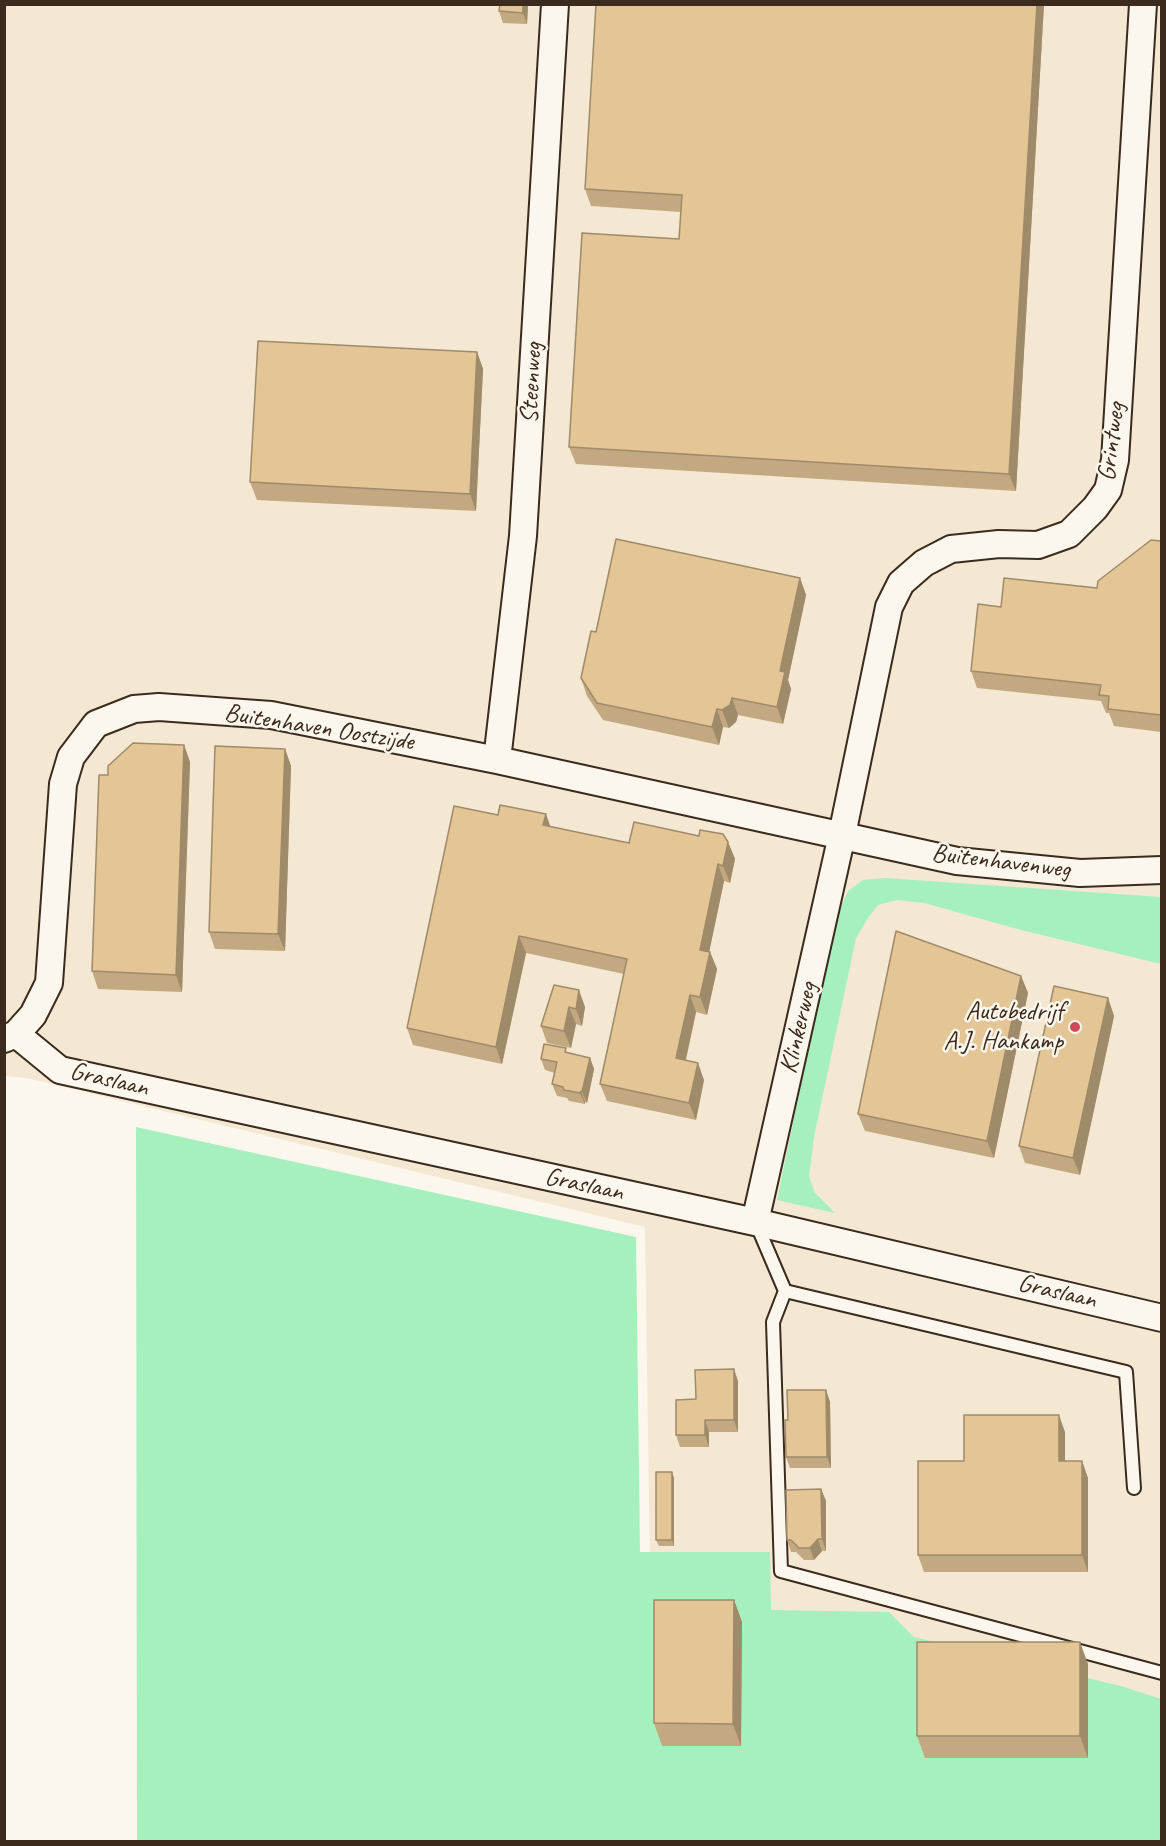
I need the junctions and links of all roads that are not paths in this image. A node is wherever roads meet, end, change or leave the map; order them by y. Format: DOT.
graph roads {
  1 [pos="555,4"];
  2 [pos="1143,4"];
  3 [pos="496,760"];
  4 [pos="842,835"];
  5 [pos="1161,870"];
  6 [pos="10,1036"];
  7 [pos="755,1222"];
  8 [pos="785,1291"];
  9 [pos="1161,1318"];
  10 [pos="1134,1488"];
  11 [pos="1161,1673"];
  1 -- 3 [label="street, Steenweg"];
  2 -- 4 [label="street, Grintweg"];
  3 -- 4 [label="street, Buitenhaven Oostzijde"];
  3 -- 6 [label="street, Buitenhaven Oostzijde"];
  4 -- 5 [label="street, Buitenhavenweg"];
  4 -- 7 [label="street, Klinkerweg"];
  6 -- 7 [label="street, Graslaan"];
  7 -- 8 [label="lane"];
  7 -- 9 [label="street, Graslaan"];
  8 -- 10 [label="lane"];
  8 -- 11 [label="lane"];
}
